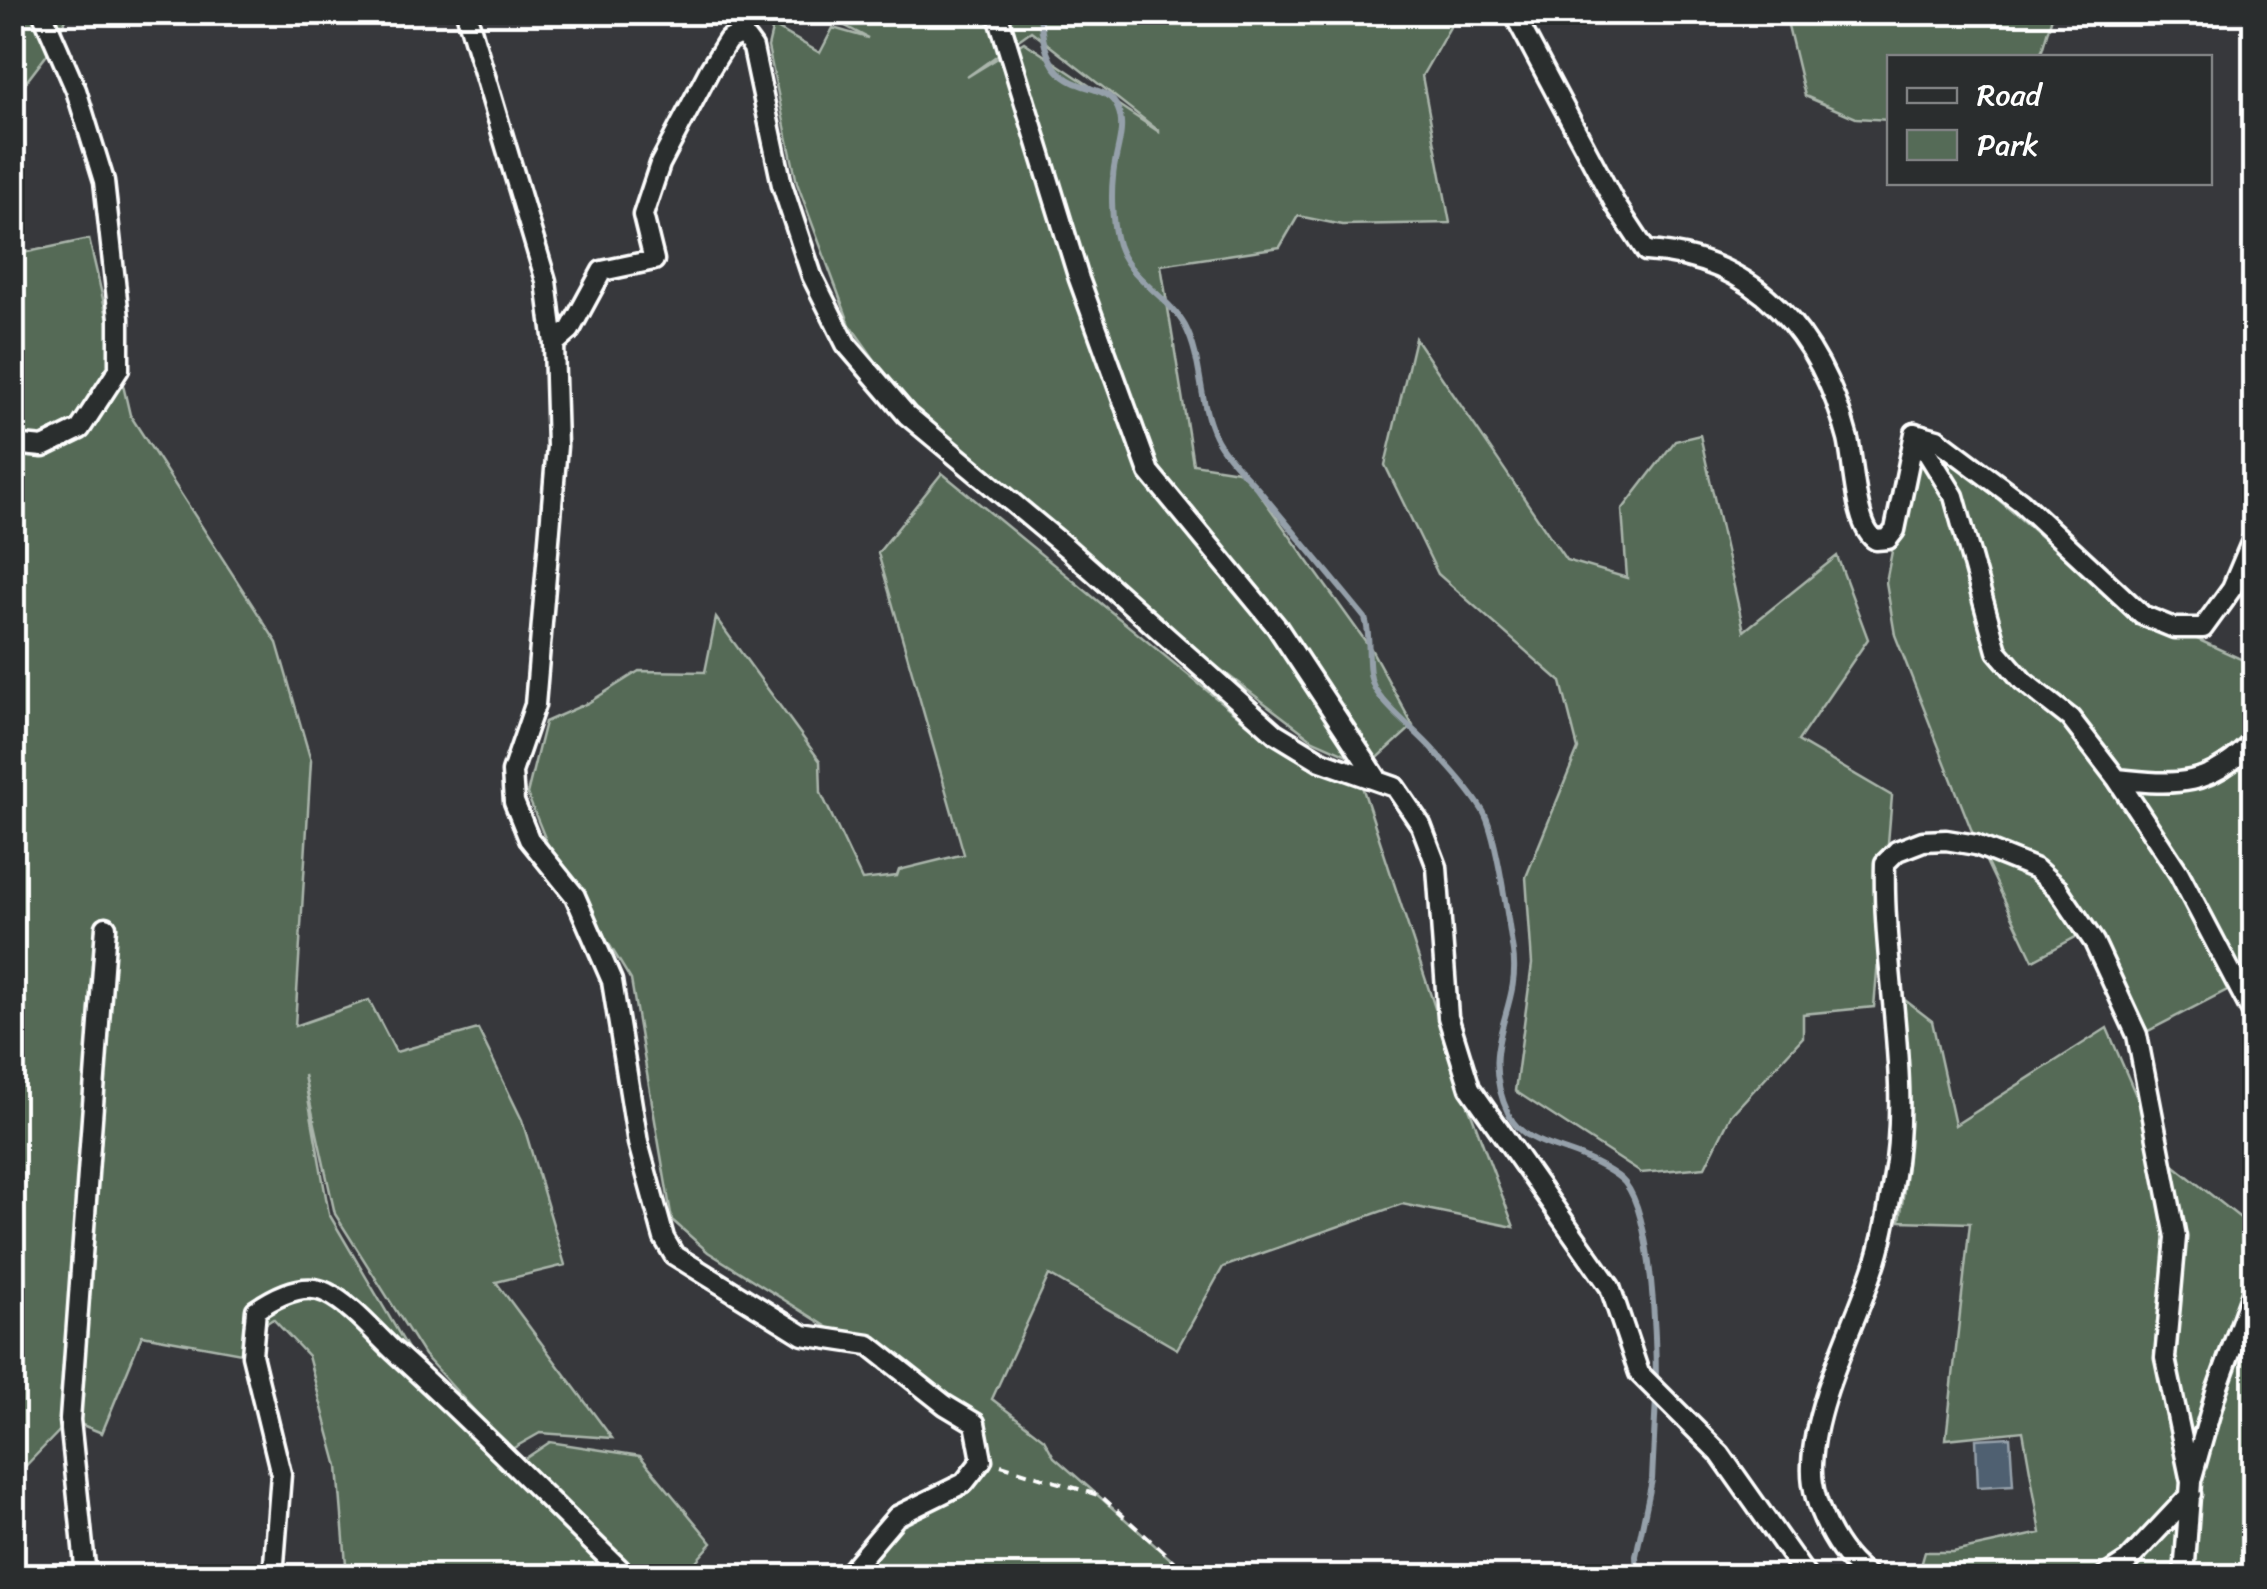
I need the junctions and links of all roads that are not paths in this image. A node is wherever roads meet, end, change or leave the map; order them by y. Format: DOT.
graph roads {
  1 [pos="42,12"];
  2 [pos="466,12"];
  3 [pos="996,12"];
  4 [pos="1513,12"];
  5 [pos="554,344"];
  6 [pos="1914,433"];
  7 [pos="12,444"];
  8 [pos="2254,536"];
  9 [pos="2254,740"];
  10 [pos="1376,777"];
  11 [pos="2117,779"];
  12 [pos="106,926"];
  13 [pos="2254,1016"];
  14 [pos="2254,1287"];
  15 [pos="2191,1488"];
  16 [pos="1855,1573"];
  17 [pos="86,1576"];
  18 [pos="273,1576"];
  19 [pos="627,1576"];
  20 [pos="846,1576"];
  21 [pos="1806,1576"];
  22 [pos="2105,1576"];
  23 [pos="2184,1576"];
  1 -- 7 [label="street"];
  2 -- 5 [label="street"];
  3 -- 10 [label="street"];
  4 -- 6 [label="street"];
  5 -- 10 [label="street"];
  5 -- 20 [label="street"];
  6 -- 8 [label="street"];
  6 -- 11 [label="street"];
  9 -- 11 [label="street"];
  10 -- 21 [label="street"];
  11 -- 13 [label="street"];
  12 -- 17 [label="street"];
  14 -- 15 [label="street"];
  15 -- 16 [label="street"];
  15 -- 22 [label="street"];
  15 -- 23 [label="street"];
  18 -- 19 [label="street"];
}
